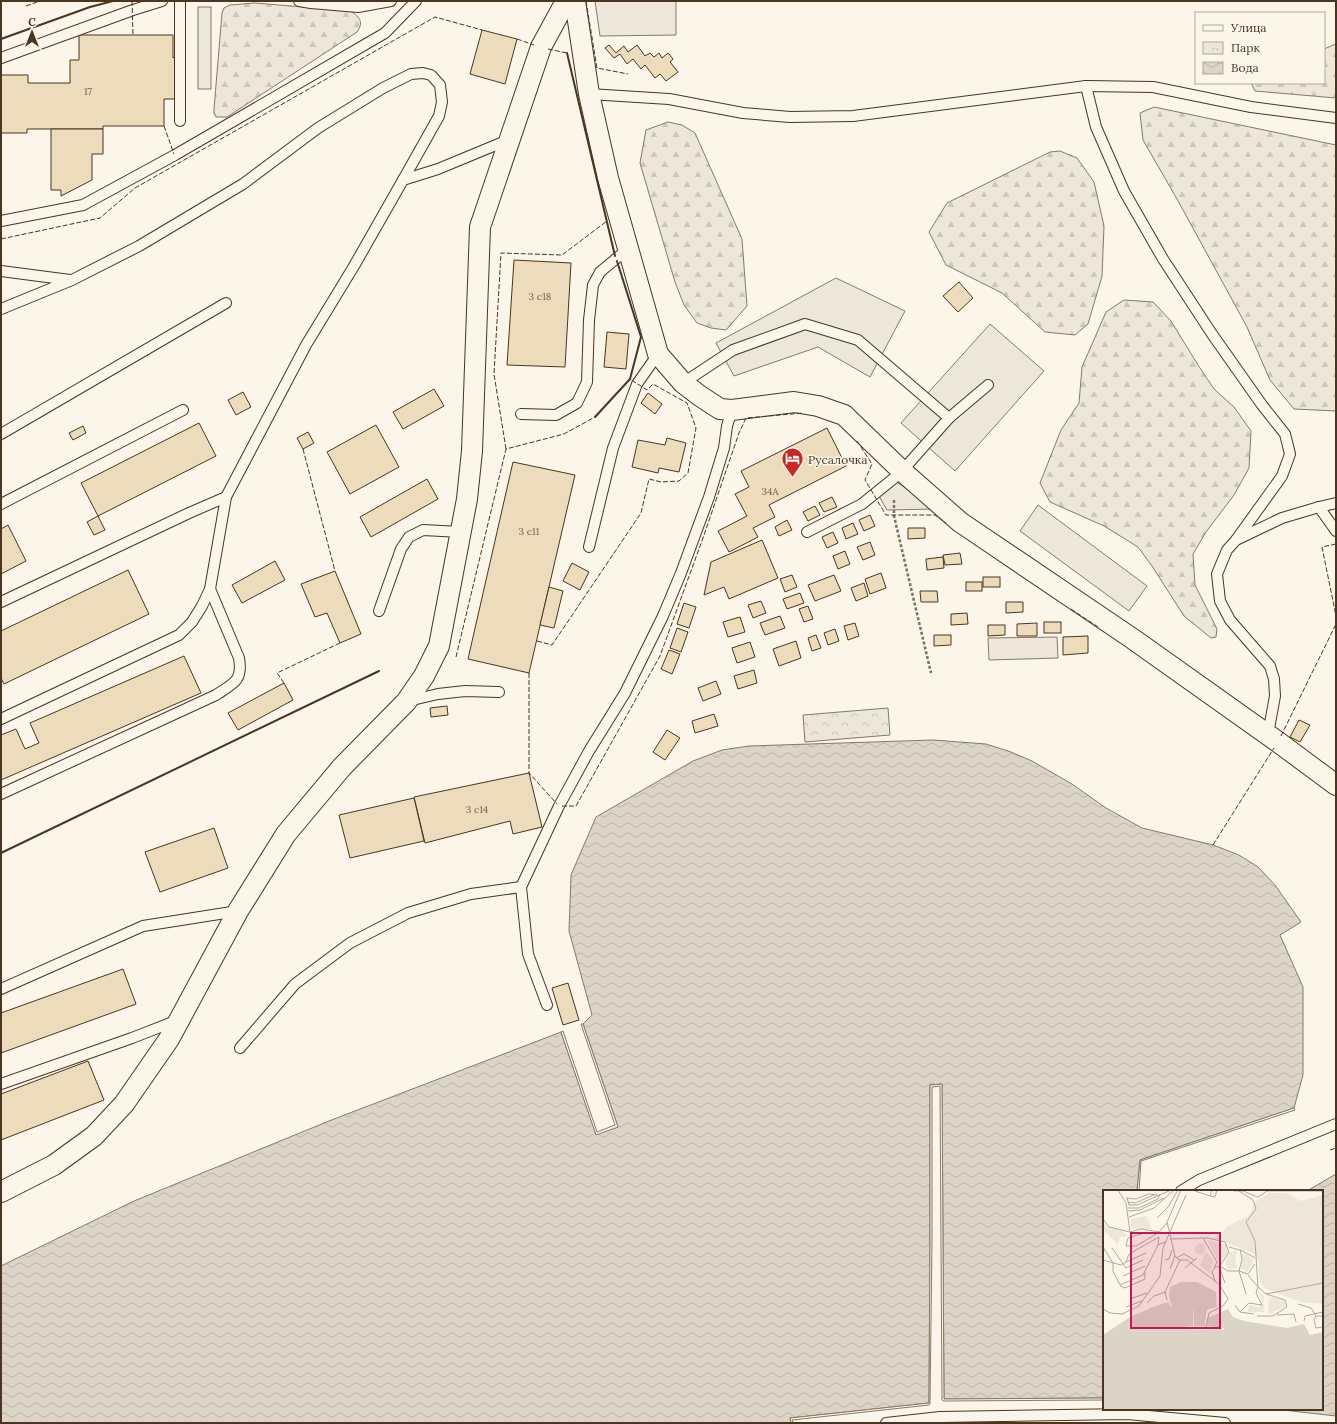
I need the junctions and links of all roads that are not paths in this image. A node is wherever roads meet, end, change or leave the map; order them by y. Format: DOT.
graph roads {
  1 [pos="162,1"];
  2 [pos="180,1"];
  3 [pos="298,1"];
  4 [pos="391,1"];
  5 [pos="416,1"];
  6 [pos="566,1"];
  7 [pos="575,1"];
  8 [pos="1,58"];
  9 [pos="1086,86"];
  10 [pos="589,94"];
  11 [pos="1336,118"];
  12 [pos="180,121"];
  13 [pos="508,140"];
  14 [pos="403,180"];
  15 [pos="1,222"];
  16 [pos="629,248"];
  17 [pos="1,271"];
  18 [pos="72,280"];
  19 [pos="226,303"];
  20 [pos="1,309"];
  21 [pos="658,354"];
  22 [pos="684,382"];
  23 [pos="988,385"];
  24 [pos="183,410"];
  25 [pos="732,410"];
  26 [pos="521,414"];
  27 [pos="949,418"];
  28 [pos="1,434"];
  29 [pos="898,475"];
  30 [pos="226,497"];
  31 [pos="1336,503"];
  32 [pos="1,504"];
  33 [pos="1319,507"];
  34 [pos="1336,531"];
  35 [pos="462,532"];
  36 [pos="806,532"];
  37 [pos="1236,540"];
  38 [pos="589,547"];
  39 [pos="210,589"];
  40 [pos="1,602"];
  41 [pos="379,611"];
  42 [pos="499,692"];
  43 [pos="406,702"];
  44 [pos="1,719"];
  45 [pos="1268,734"];
  46 [pos="1336,785"];
  47 [pos="1,794"];
  48 [pos="521,887"];
  49 [pos="238,911"];
  50 [pos="1,989"];
  51 [pos="547,1005"];
  52 [pos="180,1019"];
  53 [pos="240,1048"];
  54 [pos="1,1084"];
  55 [pos="1336,1124"];
  56 [pos="1183,1190"];
  57 [pos="1,1192"];
  58 [pos="1128,1411"];
  59 [pos="886,1423"];
  60 [pos="1225,1423"];
  1 -- 8 [label="lane"];
  2 -- 12 [label="lane"];
  3 -- 4 [label="lane"];
  5 -- 15 [label="lane"];
  6 -- 13 [label="street"];
  7 -- 10 [label="street"];
  9 -- 10 [label="lane"];
  9 -- 11 [label="lane"];
  9 -- 37 [label="lane"];
  10 -- 16 [label="street"];
  13 -- 14 [label="lane"];
  13 -- 35 [label="street"];
  14 -- 18 [label="lane"];
  14 -- 30 [label="lane"];
  16 -- 21 [label="street"];
  16 -- 26 [label="lane"];
  17 -- 18 [label="lane"];
  18 -- 20 [label="lane"];
  19 -- 28 [label="lane"];
  21 -- 22 [label="street"];
  21 -- 38 [label="lane"];
  22 -- 25 [label="street"];
  22 -- 27 [label="lane"];
  23 -- 27 [label="lane"];
  24 -- 32 [label="lane"];
  25 -- 29 [label="street"];
  25 -- 48 [label="lane"];
  27 -- 29 [label="lane"];
  29 -- 36 [label="lane"];
  29 -- 45 [label="street"];
  30 -- 39 [label="lane"];
  30 -- 40 [label="lane"];
  31 -- 33 [label="lane"];
  33 -- 34 [label="lane"];
  33 -- 37 [label="lane"];
  35 -- 41 [label="lane"];
  35 -- 43 [label="street"];
  37 -- 45 [label="lane"];
  39 -- 44 [label="lane"];
  39 -- 47 [label="lane"];
  42 -- 43 [label="lane"];
  43 -- 49 [label="street"];
  45 -- 46 [label="street"];
  48 -- 51 [label="lane"];
  48 -- 53 [label="lane"];
  49 -- 50 [label="lane"];
  49 -- 52 [label="street"];
  52 -- 54 [label="lane"];
  52 -- 57 [label="street"];
  55 -- 56 [label="lane"];
  58 -- 59 [label="lane"];
  58 -- 60 [label="lane"];
}
